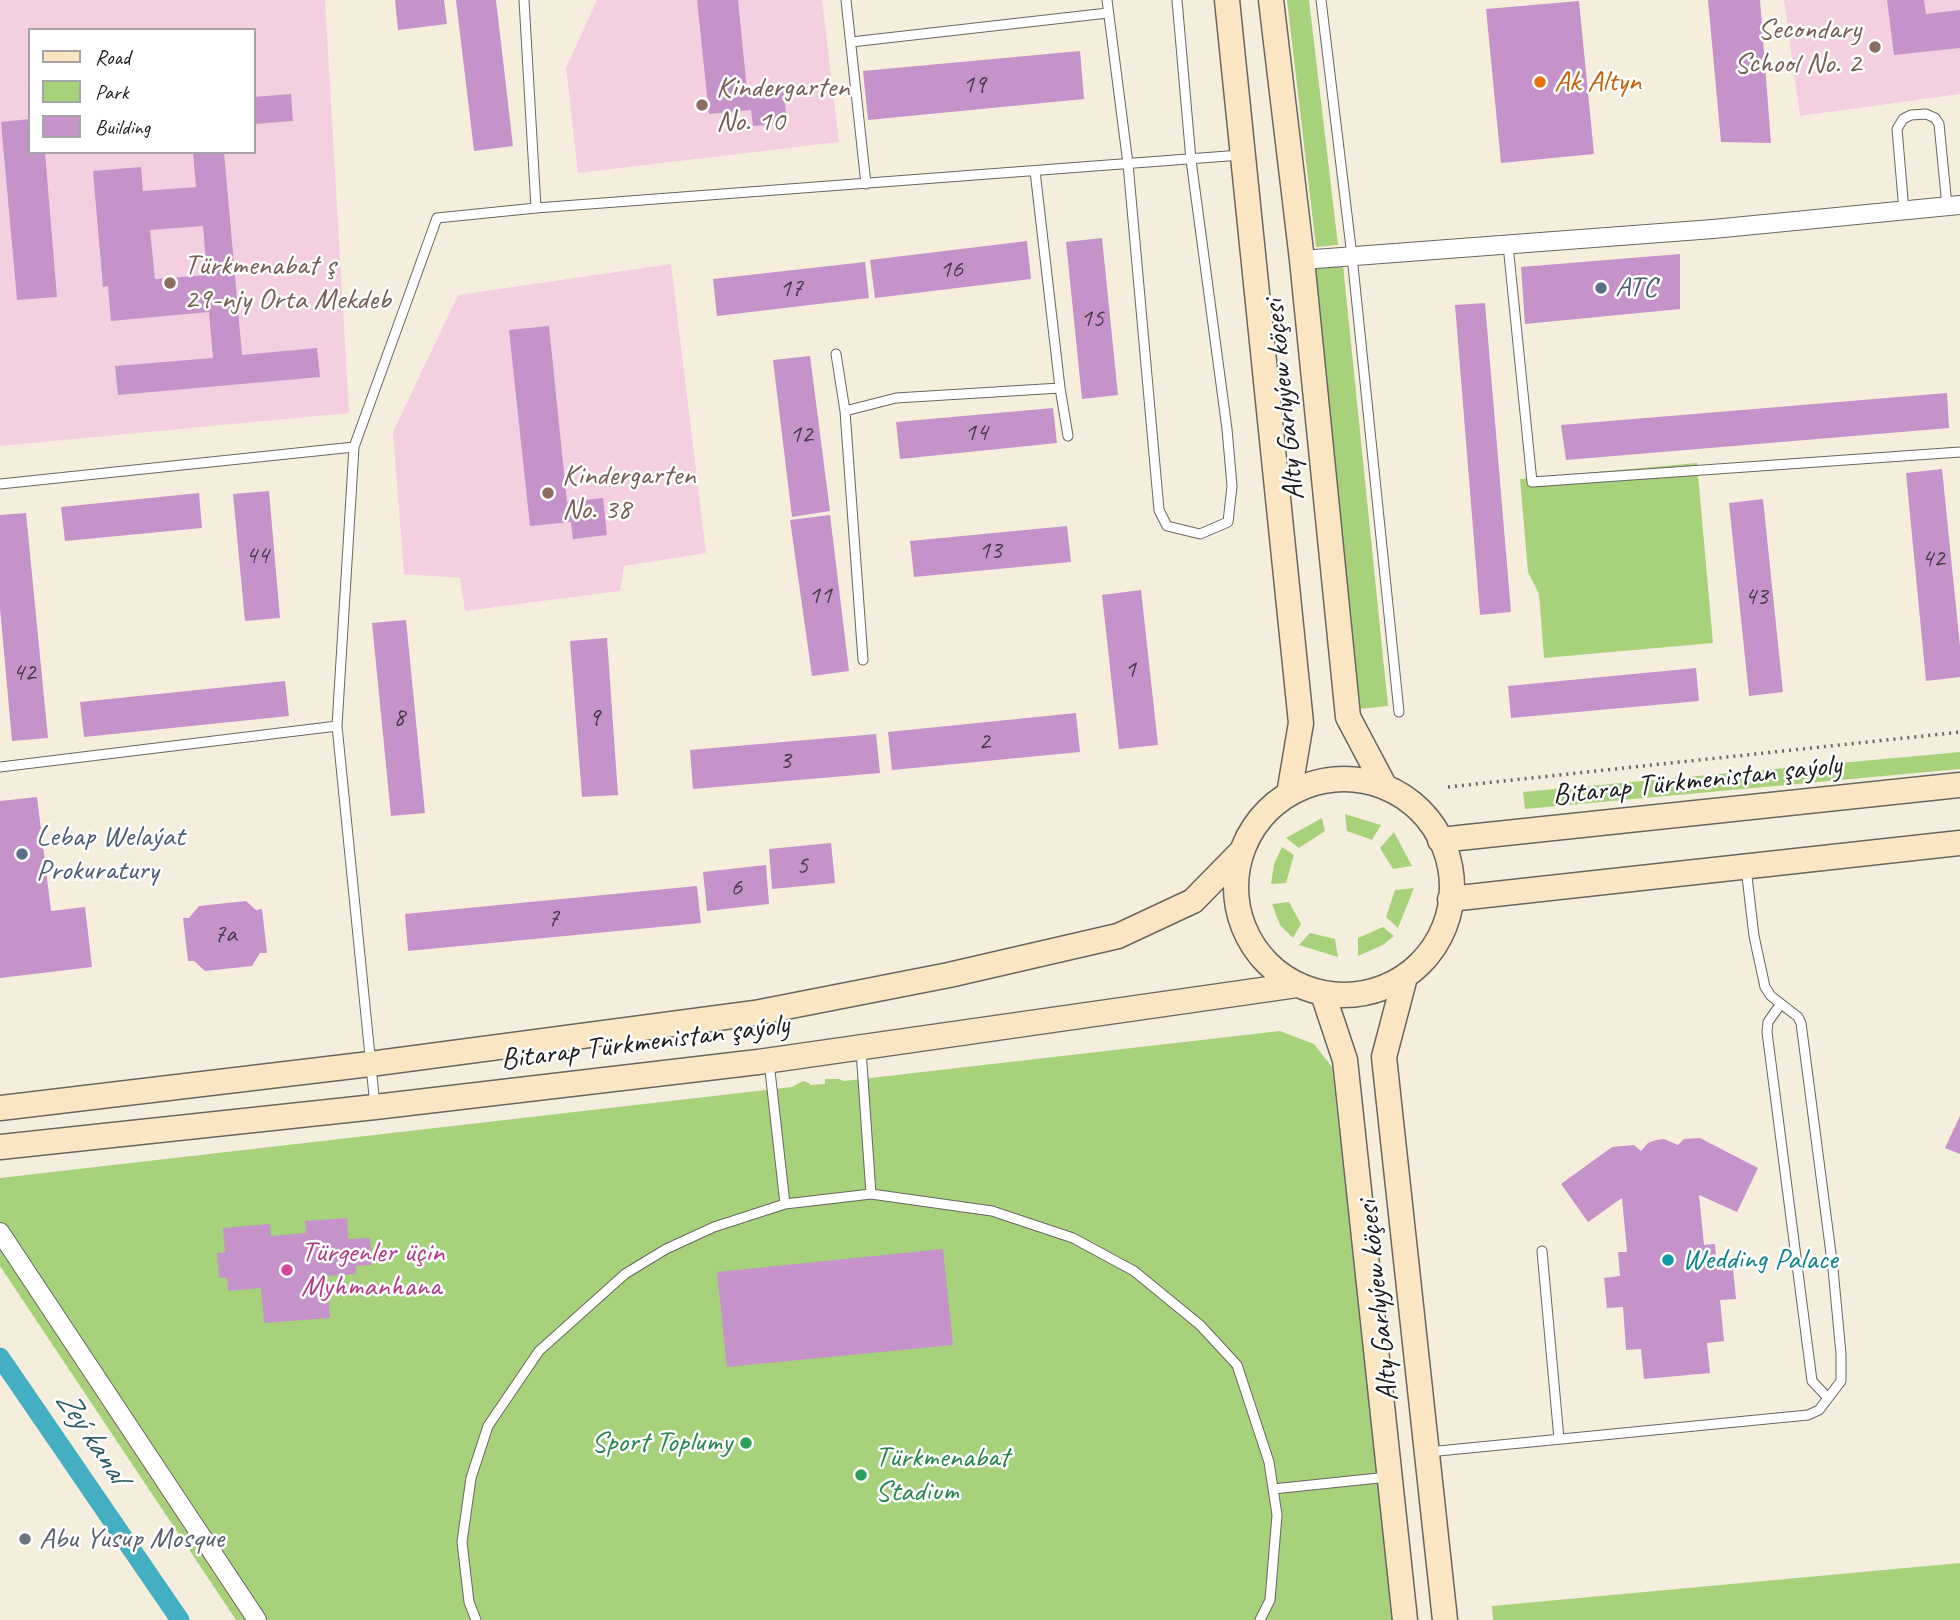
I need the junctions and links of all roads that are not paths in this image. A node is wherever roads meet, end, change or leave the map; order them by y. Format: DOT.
graph roads {
  1 [pos="524,0"];
  2 [pos="846,0"];
  3 [pos="1107,0"];
  4 [pos="1177,0"];
  5 [pos="1227,0"];
  6 [pos="1271,0"];
  7 [pos="1321,0"];
  8 [pos="1108,13"];
  9 [pos="851,42"];
  10 [pos="1243,155"];
  11 [pos="1191,160"];
  12 [pos="1128,164"];
  13 [pos="1035,171"];
  14 [pos="866,184"];
  15 [pos="1954,206"];
  16 [pos="536,208"];
  17 [pos="1904,211"];
  18 [pos="1508,246"];
  19 [pos="1352,256"];
  20 [pos="1302,260"];
  21 [pos="836,354"];
  22 [pos="1060,388"];
  23 [pos="845,411"];
  24 [pos="1068,436"];
  25 [pos="354,447"];
  26 [pos="1960,452"];
  27 [pos="0,484"];
  28 [pos="863,660"];
  29 [pos="1399,712"];
  30 [pos="337,726"];
  31 [pos="0,766"];
  32 [pos="1960,785"];
  33 [pos="1385,787"];
  34 [pos="1289,794"];
  35 [pos="1440,840"];
  36 [pos="1960,843"];
  37 [pos="1241,852"];
  38 [pos="1746,867"];
  39 [pos="1450,899"];
  40 [pos="1405,977"];
  41 [pos="1297,985"];
  42 [pos="1323,994"];
  43 [pos="1780,1005"];
  44 [pos="861,1047"];
  45 [pos="769,1060"];
  46 [pos="370,1064"];
  47 [pos="375,1107"];
  48 [pos="0,1108"];
  49 [pos="0,1147"];
  50 [pos="871,1194"];
  51 [pos="785,1204"];
  52 [pos="0,1232"];
  53 [pos="1542,1251"];
  54 [pos="1827,1397"];
  55 [pos="1559,1439"];
  56 [pos="1427,1452"];
  57 [pos="1390,1477"];
  58 [pos="1273,1489"];
  59 [pos="257,1620"];
  60 [pos="476,1620"];
  61 [pos="1260,1620"];
  62 [pos="1405,1620"];
  63 [pos="1445,1620"];
  1 -- 16 [label="lane"];
  2 -- 9 [label="lane"];
  3 -- 8 [label="lane"];
  4 -- 11 [label="lane"];
  5 -- 10 [label="main road, Alty Garlyýew köçesi"];
  6 -- 20 [label="main road, Alty Garlyýew köçesi"];
  7 -- 19 [label="lane"];
  8 -- 9 [label="lane"];
  8 -- 12 [label="lane"];
  9 -- 14 [label="lane"];
  10 -- 11 [label="lane"];
  10 -- 34 [label="main road, Alty Garlyýew köçesi"];
  11 -- 12 [label="lane"];
  11 -- 12 [label="lane"];
  12 -- 13 [label="lane"];
  13 -- 14 [label="lane"];
  13 -- 22 [label="lane"];
  14 -- 16 [label="lane"];
  15 -- 17 [label="street"];
  15 -- 17 [label="lane"];
  16 -- 25 [label="lane"];
  17 -- 18 [label="street"];
  18 -- 19 [label="street"];
  18 -- 26 [label="lane"];
  19 -- 20 [label="street"];
  19 -- 29 [label="lane"];
  20 -- 33 [label="main road, Alty Garlyýew köçesi"];
  21 -- 23 [label="lane"];
  22 -- 23 [label="lane"];
  22 -- 24 [label="lane"];
  23 -- 28 [label="lane"];
  25 -- 27 [label="lane"];
  25 -- 30 [label="lane"];
  30 -- 31 [label="lane"];
  30 -- 46 [label="lane"];
  32 -- 35 [label="main road, Bitarap Türkmenistan şaýoly"];
  33 -- 34 [label="main road"];
  33 -- 35 [label="main road"];
  34 -- 37 [label="main road"];
  35 -- 39 [label="main road"];
  36 -- 38 [label="main road"];
  37 -- 41 [label="main road"];
  37 -- 46 [label="main road, Bitarap Türkmenistan şaýoly"];
  38 -- 39 [label="main road"];
  38 -- 43 [label="lane"];
  39 -- 40 [label="main road"];
  40 -- 42 [label="main road"];
  40 -- 56 [label="main road, Alty Garlyýew köçesi"];
  41 -- 42 [label="main road"];
  41 -- 44 [label="main road, Bitarap Türkmenistan şaýoly"];
  42 -- 57 [label="main road, Alty Garlyýew köçesi"];
  43 -- 54 [label="lane"];
  43 -- 54 [label="lane"];
  44 -- 45 [label="main road, Bitarap Türkmenistan şaýoly"];
  44 -- 50 [label="lane"];
  45 -- 47 [label="main road, Bitarap Türkmenistan şaýoly"];
  45 -- 51 [label="lane"];
  46 -- 47 [label="lane"];
  46 -- 48 [label="main road, Bitarap Türkmenistan şaýoly"];
  47 -- 49 [label="main road, Bitarap Türkmenistan şaýoly"];
  50 -- 51 [label="lane"];
  50 -- 58 [label="lane"];
  51 -- 60 [label="lane"];
  52 -- 59 [label="street"];
  53 -- 55 [label="lane"];
  54 -- 55 [label="lane"];
  55 -- 56 [label="lane"];
  56 -- 63 [label="main road, Alty Garlyýew köçesi"];
  57 -- 58 [label="lane"];
  57 -- 62 [label="main road, Alty Garlyýew köçesi"];
  58 -- 61 [label="lane"];
}
